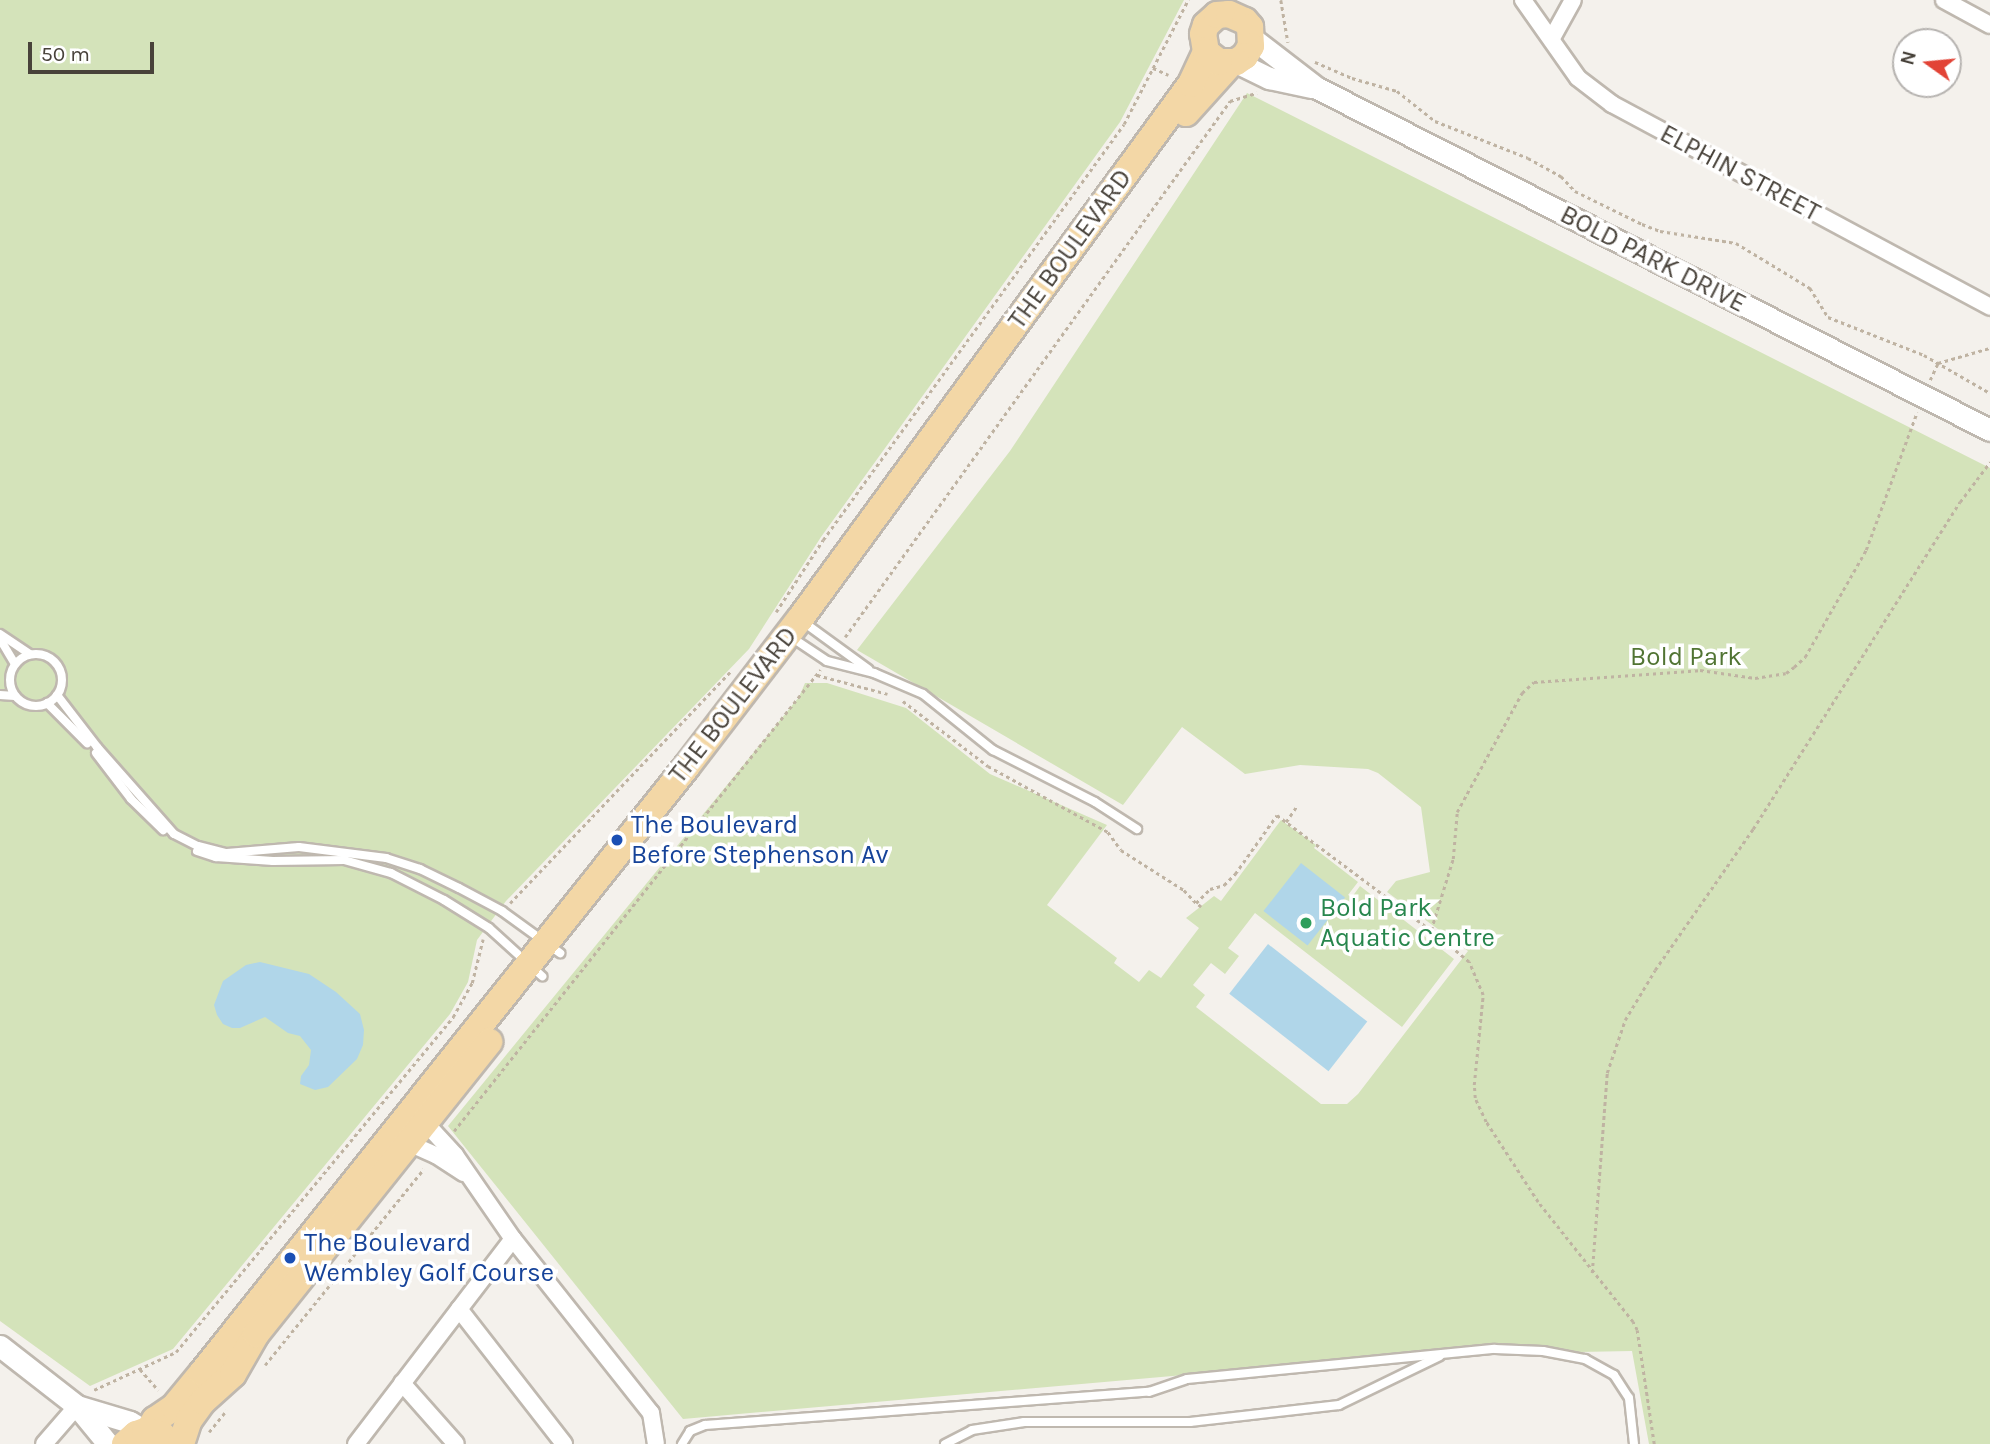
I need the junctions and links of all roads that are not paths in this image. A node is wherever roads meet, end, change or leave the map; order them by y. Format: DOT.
graph roads {
  1 [pos="1255,0"];
  2 [pos="1523,0"];
  3 [pos="1573,0"];
  4 [pos="1944,0"];
  5 [pos="1223,8"];
  6 [pos="1990,25"];
  7 [pos="1251,33"];
  8 [pos="1552,38"];
  9 [pos="1206,52"];
  10 [pos="1233,62"];
  11 [pos="1317,88"];
  12 [pos="1990,307"];
  13 [pos="1990,430"];
  14 [pos="795,629"];
  15 [pos="0,636"];
  16 [pos="30,654"];
  17 [pos="15,664"];
  18 [pos="874,673"];
  19 [pos="0,695"];
  20 [pos="57,695"];
  21 [pos="15,696"];
  22 [pos="47,703"];
  23 [pos="1137,829"];
  24 [pos="554,947"];
  25 [pos="536,969"];
  26 [pos="419,1116"];
  27 [pos="401,1138"];
  28 [pos="440,1149"];
  29 [pos="513,1239"];
  30 [pos="459,1309"];
  31 [pos="0,1346"];
  32 [pos="1446,1354"];
  33 [pos="402,1383"];
  34 [pos="83,1399"];
  35 [pos="139,1435"];
  36 [pos="44,1444"];
  37 [pos="108,1444"];
  38 [pos="172,1444"];
  39 [pos="181,1444"];
  40 [pos="356,1444"];
  41 [pos="456,1444"];
  42 [pos="564,1444"];
  43 [pos="656,1444"];
  44 [pos="682,1444"];
  45 [pos="945,1444"];
  46 [pos="1634,1444"];
  1 -- 7 [label="main road, THE BOULEVARD"];
  2 -- 8 [label="street, ELPHIN STREET"];
  3 -- 8 [label="street"];
  4 -- 6 [label="street"];
  5 -- 7 [label="main road, THE BOULEVARD"];
  5 -- 9 [label="main road, THE BOULEVARD"];
  7 -- 10 [label="main road, THE BOULEVARD"];
  7 -- 11 [label="street, BOLD PARK DRIVE"];
  8 -- 12 [label="street, ELPHIN STREET"];
  9 -- 10 [label="main road"];
  9 -- 14 [label="main road, THE BOULEVARD"];
  10 -- 11 [label="street, BOLD PARK DRIVE"];
  10 -- 14 [label="main road, THE BOULEVARD"];
  11 -- 13 [label="street, BOLD PARK DRIVE"];
  14 -- 18 [label="lane"];
  14 -- 18 [label="lane"];
  14 -- 24 [label="main road, THE BOULEVARD"];
  15 -- 16 [label="lane"];
  15 -- 17 [label="lane"];
  16 -- 17 [label="lane"];
  16 -- 20 [label="lane"];
  17 -- 21 [label="lane"];
  18 -- 23 [label="lane"];
  19 -- 21 [label="lane"];
  20 -- 22 [label="lane"];
  20 -- 24 [label="lane"];
  21 -- 22 [label="lane"];
  22 -- 25 [label="lane"];
  24 -- 25 [label="main road, THE BOULEVARD"];
  25 -- 26 [label="main road, THE BOULEVARD"];
  26 -- 27 [label="main road, THE BOULEVARD"];
  26 -- 28 [label="street"];
  27 -- 28 [label="street"];
  27 -- 35 [label="main road, THE BOULEVARD"];
  27 -- 39 [label="main road, THE BOULEVARD"];
  28 -- 29 [label="street"];
  29 -- 30 [label="street"];
  29 -- 43 [label="street"];
  30 -- 33 [label="street"];
  30 -- 42 [label="street"];
  31 -- 34 [label="street"];
  32 -- 44 [label="lane"];
  32 -- 45 [label="lane"];
  32 -- 46 [label="lane"];
  33 -- 40 [label="street"];
  33 -- 41 [label="street"];
  34 -- 35 [label="street"];
  34 -- 36 [label="street"];
  34 -- 37 [label="street"];
  35 -- 38 [label="main road"];
}
